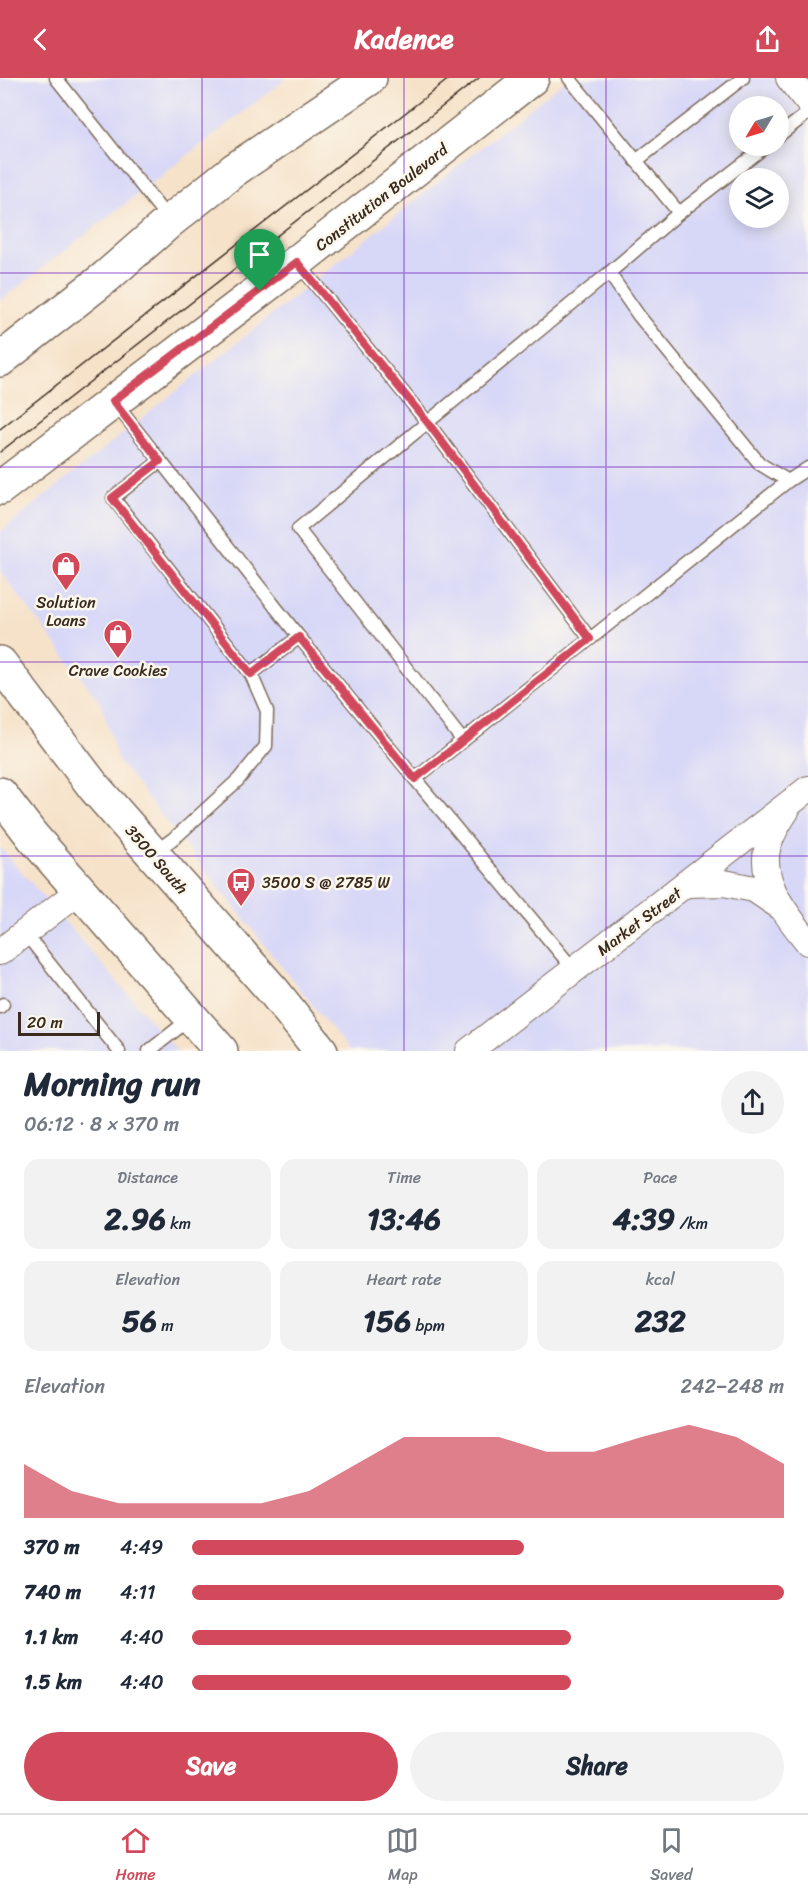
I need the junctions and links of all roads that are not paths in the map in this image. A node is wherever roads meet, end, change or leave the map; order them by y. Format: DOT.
graph roads {
  1 [pos="56,78"];
  2 [pos="370,78"];
  3 [pos="532,78"];
  4 [pos="569,78"];
  5 [pos="743,78"];
  6 [pos="789,78"];
  7 [pos="808,102"];
  8 [pos="808,113"];
  9 [pos="789,128"];
  10 [pos="753,156"];
  11 [pos="636,161"];
  12 [pos="679,213"];
  13 [pos="170,220"];
  14 [pos="297,262"];
  15 [pos="609,273"];
  16 [pos="0,360"];
  17 [pos="113,401"];
  18 [pos="428,423"];
  19 [pos="160,461"];
  20 [pos="808,468"];
  21 [pos="789,481"];
  22 [pos="0,488"];
  23 [pos="299,637"];
  24 [pos="590,639"];
  25 [pos="0,663"];
  26 [pos="251,674"];
  27 [pos="463,741"];
  28 [pos="415,779"];
  29 [pos="0,794"];
  30 [pos="800,796"];
  31 [pos="153,854"];
  32 [pos="688,884"];
  33 [pos="80,890"];
  34 [pos="781,908"];
  35 [pos="25,933"];
  36 [pos="808,942"];
  37 [pos="0,952"];
  38 [pos="575,971"];
  39 [pos="192,1017"];
  40 [pos="119,1051"];
  41 [pos="149,1051"];
  42 [pos="221,1051"];
  43 [pos="321,1051"];
  44 [pos="469,1051"];
  1 -- 13 [label="lane"];
  2 -- 13 [label="main road"];
  3 -- 14 [label="main road, Constitution Boulevard"];
  4 -- 11 [label="lane"];
  5 -- 11 [label="lane"];
  6 -- 7 [label="street"];
  8 -- 9 [label="lane"];
  10 -- 12 [label="lane"];
  11 -- 12 [label="lane"];
  12 -- 15 [label="lane"];
  13 -- 16 [label="main road"];
  14 -- 17 [label="main road, Constitution Boulevard"];
  14 -- 18 [label="lane"];
  15 -- 18 [label="lane"];
  15 -- 21 [label="lane"];
  17 -- 19 [label="lane"];
  17 -- 22 [label="main road, Constitution Boulevard"];
  18 -- 24 [label="lane"];
  18 -- 27 [label="lane"];
  19 -- 23 [label="lane"];
  19 -- 26 [label="lane"];
  20 -- 21 [label="lane"];
  21 -- 24 [label="lane"];
  23 -- 26 [label="lane"];
  23 -- 28 [label="lane"];
  24 -- 27 [label="lane"];
  25 -- 31 [label="main road, 3500 South"];
  26 -- 31 [label="lane"];
  27 -- 28 [label="lane"];
  28 -- 38 [label="lane"];
  29 -- 33 [label="main road"];
  30 -- 32 [label="street, Market Street"];
  30 -- 34 [label="street"];
  31 -- 43 [label="main road, 3500 South"];
  32 -- 34 [label="street"];
  32 -- 38 [label="street, Market Street"];
  33 -- 35 [label="street"];
  33 -- 39 [label="main road"];
  34 -- 36 [label="street"];
  35 -- 37 [label="street"];
  35 -- 40 [label="lane"];
  38 -- 44 [label="street, Market Street"];
  39 -- 41 [label="lane"];
  39 -- 42 [label="main road"];
}
